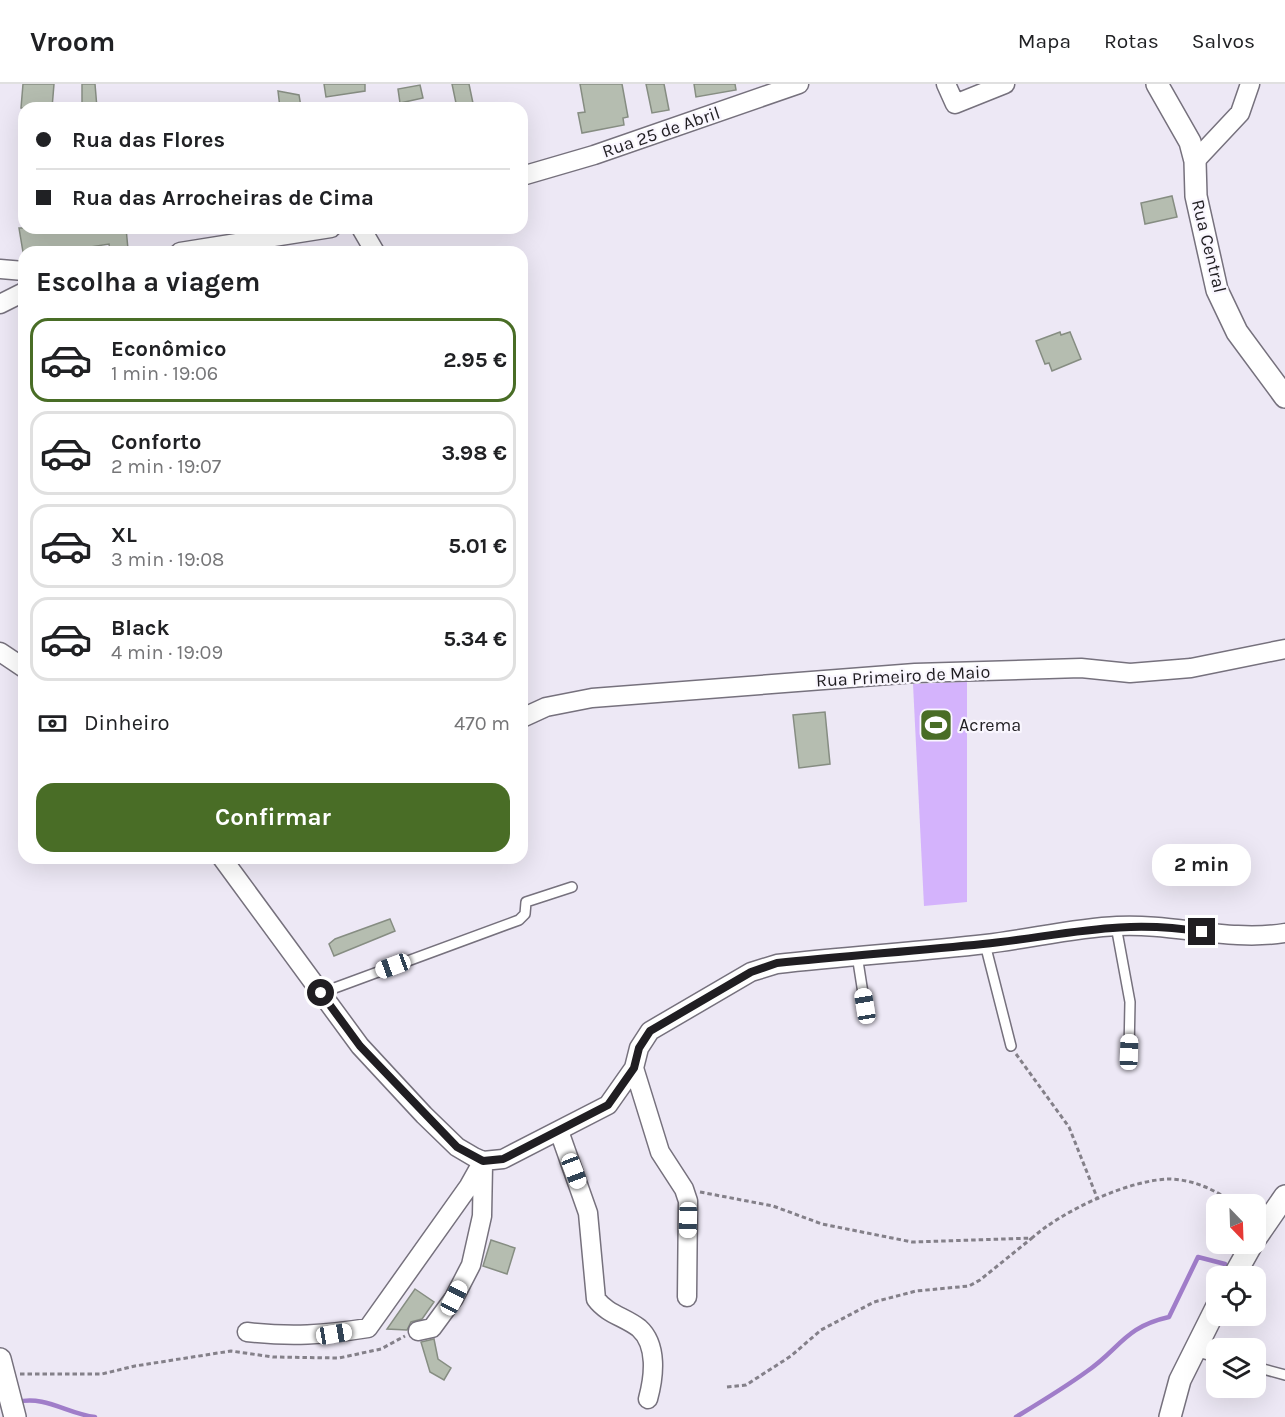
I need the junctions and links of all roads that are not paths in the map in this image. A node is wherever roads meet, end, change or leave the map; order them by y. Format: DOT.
graph roads {
  1 [pos="799,84"];
  2 [pos="945,84"];
  3 [pos="1005,84"];
  4 [pos="1157,84"];
  5 [pos="1250,84"];
  6 [pos="1195,161"];
  7 [pos="528,174"];
  8 [pos="294,234"];
  9 [pos="218,246"];
  10 [pos="0,269"];
  11 [pos="18,271"];
  12 [pos="18,295"];
  13 [pos="0,304"];
  14 [pos="1282,386"];
  15 [pos="1285,649"];
  16 [pos="0,652"];
  17 [pos="18,664"];
  18 [pos="528,715"];
  19 [pos="226,864"];
  20 [pos="572,887"];
  21 [pos="1116,926"];
  22 [pos="1285,933"];
  23 [pos="985,944"];
  24 [pos="857,955"];
  25 [pos="321,993"];
  26 [pos="865,1006"];
  27 [pos="1011,1046"];
  28 [pos="1129,1052"];
  29 [pos="634,1068"];
  30 [pos="559,1131"];
  31 [pos="483,1161"];
  32 [pos="1285,1196"];
  33 [pos="1266,1224"];
  34 [pos="687,1297"];
  35 [pos="1206,1326"];
  36 [pos="418,1331"];
  37 [pos="247,1332"];
  38 [pos="1193,1351"];
  39 [pos="1206,1354"];
  40 [pos="2,1368"];
  41 [pos="1266,1370"];
  42 [pos="1285,1375"];
  43 [pos="648,1399"];
  44 [pos="15,1417"];
  45 [pos="1170,1417"];
  1 -- 7 [label="street, Rua 25 de Abril"];
  2 -- 3 [label="street"];
  4 -- 6 [label="street, Rua Central"];
  5 -- 6 [label="street"];
  6 -- 14 [label="street, Rua Central"];
  8 -- 9 [label="street"];
  10 -- 11 [label="street"];
  12 -- 13 [label="street"];
  15 -- 18 [label="street, Rua Primeiro de Maio"];
  16 -- 17 [label="street"];
  19 -- 25 [label="street"];
  20 -- 25 [label="lane"];
  21 -- 22 [label="street"];
  21 -- 23 [label="street"];
  21 -- 28 [label="lane"];
  23 -- 24 [label="street"];
  23 -- 27 [label="lane"];
  24 -- 26 [label="lane"];
  24 -- 29 [label="street"];
  25 -- 31 [label="street"];
  29 -- 30 [label="street"];
  29 -- 34 [label="street"];
  30 -- 31 [label="street"];
  30 -- 43 [label="street"];
  31 -- 36 [label="street"];
  31 -- 37 [label="street"];
  32 -- 33 [label="street"];
  35 -- 38 [label="street"];
  38 -- 39 [label="lane"];
  38 -- 45 [label="street"];
  40 -- 44 [label="street"];
  41 -- 42 [label="lane"];
}
